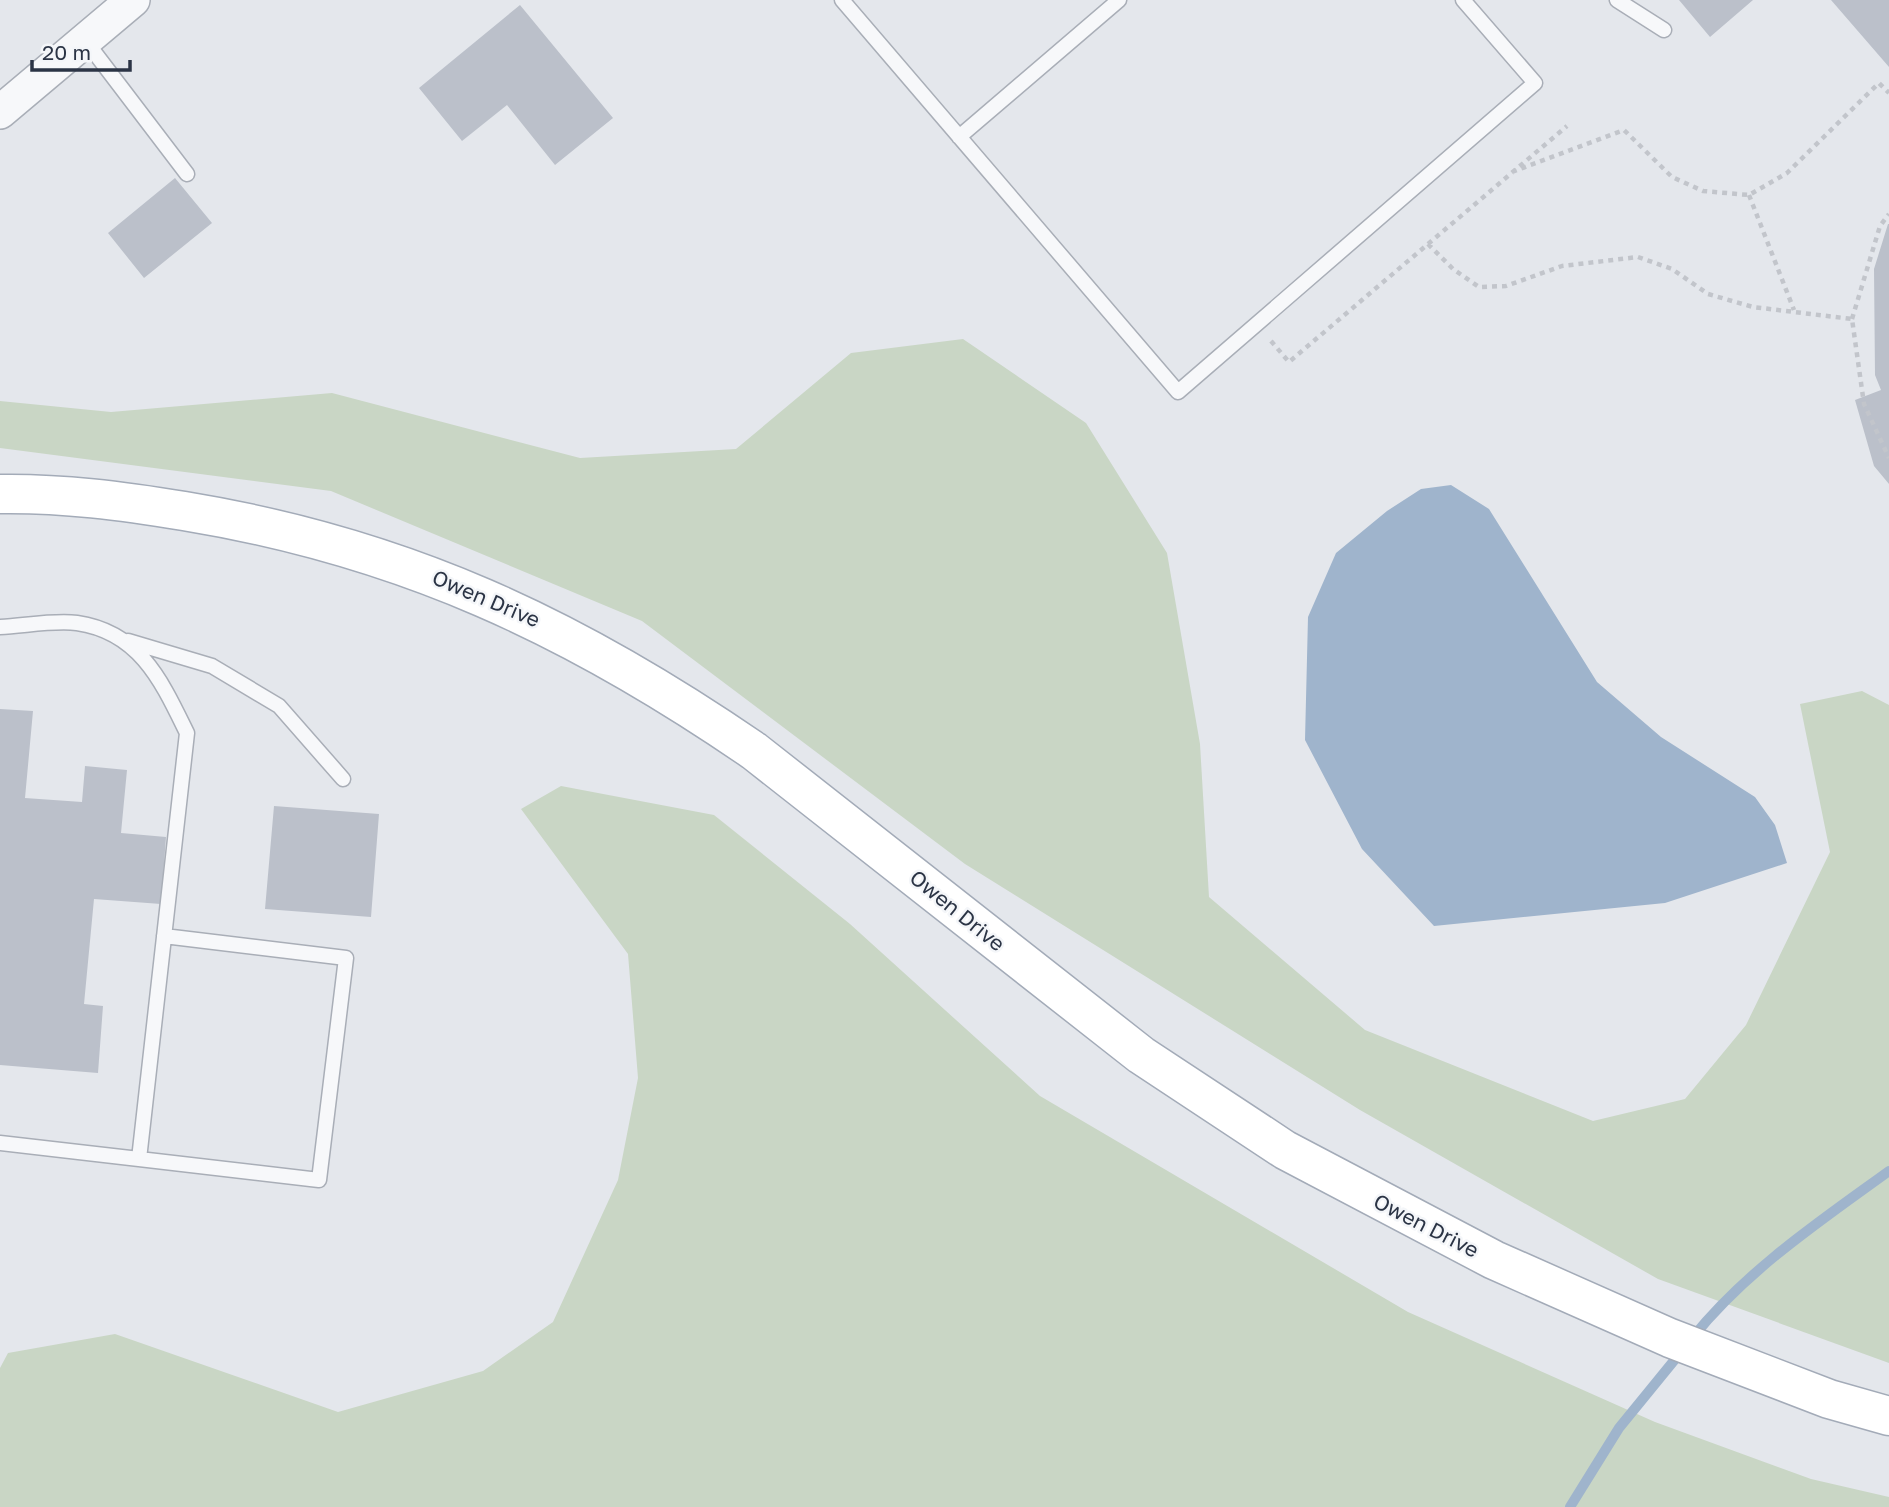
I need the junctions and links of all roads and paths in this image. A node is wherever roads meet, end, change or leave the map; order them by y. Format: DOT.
graph roads {
  1 [pos="133,0"];
  2 [pos="842,0"];
  3 [pos="1119,0"];
  4 [pos="1463,0"];
  5 [pos="1617,0"];
  6 [pos="1664,30"];
  7 [pos="85,40"];
  8 [pos="1889,93"];
  9 [pos="0,112"];
  10 [pos="1567,126"];
  11 [pos="959,137"];
  12 [pos="1513,172"];
  13 [pos="187,174"];
  14 [pos="1749,195"];
  15 [pos="1889,214"];
  16 [pos="1429,244"];
  17 [pos="1794,310"];
  18 [pos="1852,319"];
  19 [pos="1257,324"];
  20 [pos="1889,458"];
  21 [pos="0,494"];
  22 [pos="0,627"];
  23 [pos="126,640"];
  24 [pos="343,779"];
  25 [pos="164,936"];
  26 [pos="0,1143"];
  27 [pos="139,1159"];
  28 [pos="1889,1416"];
  1 -- 7 [label="street"];
  2 -- 11 [label="lane"];
  3 -- 11 [label="lane"];
  4 -- 19 [label="lane"];
  5 -- 6 [label="lane"];
  7 -- 9 [label="street"];
  7 -- 13 [label="lane"];
  8 -- 14 [label="path"];
  10 -- 12 [label="path"];
  11 -- 19 [label="lane"];
  12 -- 14 [label="path"];
  12 -- 16 [label="path"];
  14 -- 17 [label="path"];
  15 -- 18 [label="path"];
  16 -- 17 [label="path"];
  16 -- 19 [label="path"];
  17 -- 18 [label="path"];
  18 -- 20 [label="path"];
  21 -- 28 [label="main road, Owen Drive"];
  22 -- 23 [label="lane"];
  23 -- 24 [label="lane"];
  23 -- 25 [label="lane"];
  25 -- 27 [label="lane"];
  25 -- 27 [label="lane"];
  26 -- 27 [label="lane"];
}
